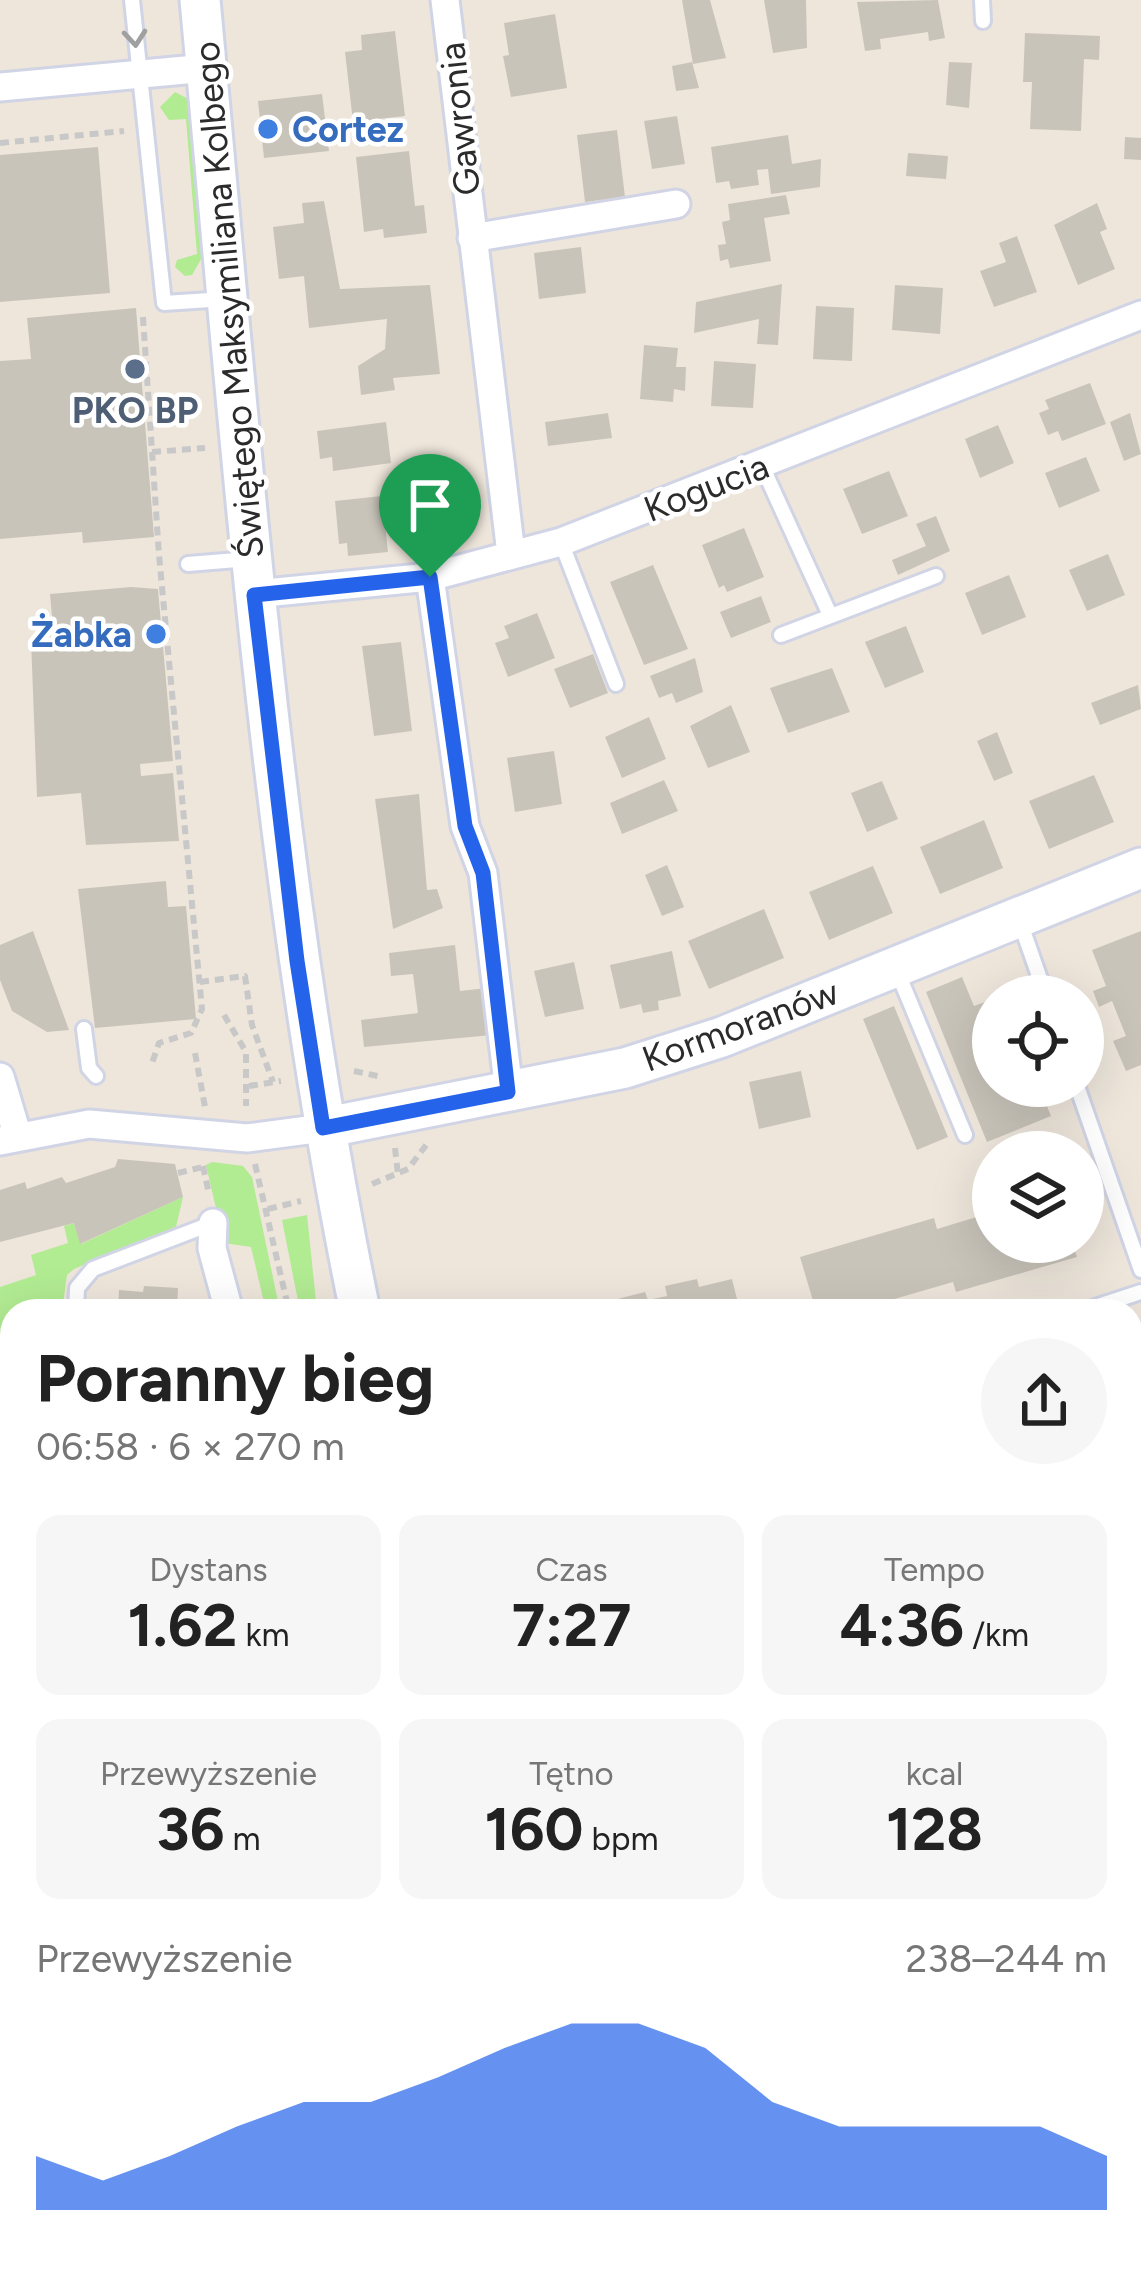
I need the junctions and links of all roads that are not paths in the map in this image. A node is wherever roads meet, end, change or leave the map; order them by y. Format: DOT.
graph roads {
  1 [pos="132,0"];
  2 [pos="200,0"];
  3 [pos="446,0"];
  4 [pos="982,0"];
  5 [pos="983,21"];
  6 [pos="207,68"];
  7 [pos="129,76"];
  8 [pos="0,87"];
  9 [pos="676,204"];
  10 [pos="472,238"];
  11 [pos="230,299"];
  12 [pos="1141,315"];
  13 [pos="762,466"];
  14 [pos="562,542"];
  15 [pos="511,554"];
  16 [pos="188,563"];
  17 [pos="936,576"];
  18 [pos="253,577"];
  19 [pos="430,577"];
  20 [pos="830,614"];
  21 [pos="781,635"];
  22 [pos="616,684"];
  23 [pos="1141,868"];
  24 [pos="1019,919"];
  25 [pos="895,967"];
  26 [pos="1039,975"];
  27 [pos="83,1029"];
  28 [pos="96,1076"];
  29 [pos="0,1077"];
  30 [pos="508,1092"];
  31 [pos="1085,1107"];
  32 [pos="323,1128"];
  33 [pos="965,1135"];
  34 [pos="9,1139"];
  35 [pos="213,1235"];
  36 [pos="1141,1270"];
  37 [pos="77,1299"];
  38 [pos="226,1299"];
  39 [pos="358,1299"];
  1 -- 7 [label="lane, one-way"];
  2 -- 6 [label="main road, Świętego Maksymiliana Kolbego"];
  3 -- 10 [label="street, Gawronia"];
  4 -- 5 [label="lane"];
  6 -- 7 [label="street"];
  6 -- 11 [label="main road, Świętego Maksymiliana Kolbego"];
  7 -- 8 [label="street"];
  7 -- 11 [label="lane"];
  9 -- 10 [label="street, Gawronia"];
  10 -- 15 [label="street, Gawronia"];
  11 -- 18 [label="main road, Świętego Maksymiliana Kolbego"];
  12 -- 13 [label="street, Kogucia"];
  13 -- 14 [label="street, Kogucia"];
  13 -- 20 [label="lane"];
  14 -- 15 [label="street, Kogucia"];
  14 -- 22 [label="lane"];
  15 -- 19 [label="street, Kogucia"];
  16 -- 18 [label="lane"];
  17 -- 20 [label="lane"];
  18 -- 19 [label="street, Kogucia"];
  18 -- 32 [label="main road, Świętego Maksymiliana Kolbego"];
  19 -- 30 [label="street"];
  20 -- 21 [label="lane"];
  23 -- 24 [label="main road, Kormoranów"];
  24 -- 25 [label="main road, Kormoranów"];
  24 -- 26 [label="lane"];
  25 -- 30 [label="main road, Kormoranów"];
  25 -- 33 [label="lane"];
  27 -- 28 [label="lane"];
  29 -- 34 [label="street"];
  30 -- 32 [label="main road, Kormoranów"];
  31 -- 36 [label="lane"];
  32 -- 34 [label="street"];
  32 -- 39 [label="main road, Świętego Maksymiliana Kolbego"];
  35 -- 37 [label="lane"];
  35 -- 38 [label="street"];
}
